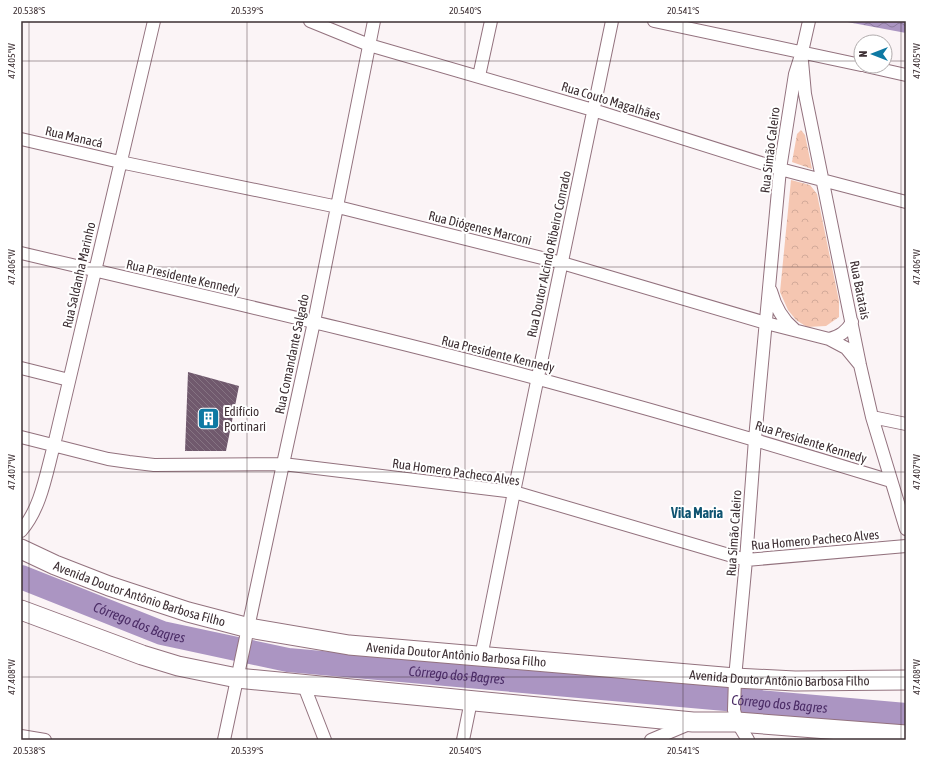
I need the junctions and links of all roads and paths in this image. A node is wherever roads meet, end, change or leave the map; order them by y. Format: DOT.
graph roads {
  1 [pos="154,21"];
  2 [pos="310,21"];
  3 [pos="374,21"];
  4 [pos="491,21"];
  5 [pos="612,21"];
  6 [pos="654,21"];
  7 [pos="809,21"];
  8 [pos="369,45"];
  9 [pos="802,52"];
  10 [pos="853,63"];
  11 [pos="893,72"];
  12 [pos="906,75"];
  13 [pos="479,76"];
  14 [pos="593,110"];
  15 [pos="21,139"];
  16 [pos="120,162"];
  17 [pos="780,169"];
  18 [pos="823,180"];
  19 [pos="906,202"];
  20 [pos="338,207"];
  21 [pos="21,253"];
  22 [pos="562,263"];
  23 [pos="94,270"];
  24 [pos="770,284"];
  25 [pos="314,322"];
  26 [pos="852,322"];
  27 [pos="766,323"];
  28 [pos="784,327"];
  29 [pos="796,330"];
  30 [pos="829,339"];
  31 [pos="764,345"];
  32 [pos="860,365"];
  33 [pos="21,368"];
  34 [pos="538,379"];
  35 [pos="69,380"];
  36 [pos="872,418"];
  37 [pos="906,424"];
  38 [pos="21,437"];
  39 [pos="755,439"];
  40 [pos="54,445"];
  41 [pos="283,464"];
  42 [pos="891,481"];
  43 [pos="514,492"];
  44 [pos="906,529"];
  45 [pos="21,531"];
  46 [pos="906,546"];
  47 [pos="21,549"];
  48 [pos="746,560"];
  49 [pos="21,610"];
  50 [pos="248,633"];
  51 [pos="481,657"];
  52 [pos="238,671"];
  53 [pos="906,680"];
  54 [pos="735,681"];
  55 [pos="304,686"];
  56 [pos="471,702"];
  57 [pos="735,716"];
  58 [pos="693,722"];
  59 [pos="906,735"];
  60 [pos="21,736"];
  61 [pos="45,740"];
  62 [pos="224,740"];
  63 [pos="325,740"];
  64 [pos="463,740"];
  65 [pos="652,740"];
  66 [pos="748,740"];
  1 -- 16 [label="street, Rua Saldanha Marinho"];
  2 -- 8 [label="street, Rua Couto Magalhães"];
  3 -- 8 [label="street, Rua Comandante Salgado"];
  4 -- 13 [label="street"];
  5 -- 14 [label="street, Rua Doutor Alcindo Ribeiro Conrado"];
  6 -- 9 [label="street"];
  7 -- 9 [label="street, Rua Simão Caleiro"];
  8 -- 13 [label="street, Rua Couto Magalhães"];
  8 -- 20 [label="street, Rua Comandante Salgado"];
  9 -- 10 [label="street"];
  9 -- 17 [label="street, Rua Simão Caleiro"];
  9 -- 18 [label="street, Rua Batatais"];
  11 -- 12 [label="street"];
  13 -- 14 [label="street, Rua Couto Magalhães"];
  14 -- 17 [label="street, Rua Couto Magalhães"];
  14 -- 22 [label="street, Rua Doutor Alcindo Ribeiro Conrado"];
  15 -- 16 [label="street, Rua Manacá"];
  16 -- 20 [label="street, Rua Diógenes Marconi"];
  16 -- 23 [label="street, Rua Saldanha Marinho"];
  17 -- 18 [label="street, Rua Couto Magalhães"];
  17 -- 24 [label="street, Rua Simão Caleiro"];
  18 -- 19 [label="street, Rua Couto Magalhães"];
  18 -- 26 [label="street, Rua Batatais"];
  20 -- 22 [label="street, Rua Diógenes Marconi"];
  20 -- 25 [label="street, Rua Comandante Salgado"];
  21 -- 23 [label="street, Rua Presidente Kennedy"];
  22 -- 27 [label="street, Rua Diógenes Marconi"];
  22 -- 34 [label="street, Rua Doutor Alcindo Ribeiro Conrado"];
  23 -- 25 [label="street, Rua Presidente Kennedy"];
  23 -- 35 [label="street, Rua Saldanha Marinho"];
  24 -- 27 [label="street, Rua Simão Caleiro"];
  24 -- 29 [label="street, Rua Simão Caleiro"];
  25 -- 34 [label="street, Rua Presidente Kennedy"];
  25 -- 41 [label="street, Rua Comandante Salgado"];
  26 -- 30 [label="street"];
  26 -- 32 [label="street, Rua Batatais"];
  27 -- 28 [label="street, Rua Diógenes Marconi"];
  27 -- 31 [label="street, Rua Simão Caleiro"];
  28 -- 29 [label="street, Rua Diógenes Marconi"];
  28 -- 31 [label="street"];
  29 -- 30 [label="street, Rua Diógenes Marconi"];
  30 -- 32 [label="street, Rua Diógenes Marconi"];
  31 -- 39 [label="street, Rua Simão Caleiro"];
  32 -- 36 [label="street, Rua Batatais"];
  33 -- 35 [label="street"];
  34 -- 39 [label="street, Rua Presidente Kennedy"];
  34 -- 43 [label="street, Rua Doutor Alcindo Ribeiro Conrado"];
  35 -- 40 [label="street, Rua Saldanha Marinho"];
  36 -- 37 [label="street"];
  36 -- 42 [label="street, Rua Batatais"];
  38 -- 40 [label="street, Rua Homero Pacheco Alves"];
  39 -- 42 [label="street, Rua Presidente Kennedy"];
  39 -- 48 [label="street, Rua Simão Caleiro"];
  40 -- 41 [label="street, Rua Homero Pacheco Alves"];
  40 -- 45 [label="street, Rua Saldanha Marinho"];
  41 -- 43 [label="street, Rua Homero Pacheco Alves"];
  41 -- 50 [label="street, Rua Comandante Salgado"];
  42 -- 44 [label="street, Rua Batatais"];
  43 -- 48 [label="street, Rua Homero Pacheco Alves"];
  43 -- 51 [label="street, Rua Doutor Alcindo Ribeiro Conrado"];
  46 -- 48 [label="street, Rua Homero Pacheco Alves"];
  47 -- 50 [label="main road, Avenida Doutor Antônio Barbosa Filho"];
  48 -- 54 [label="street, Rua Simão Caleiro"];
  49 -- 52 [label="main road"];
  50 -- 51 [label="main road, Avenida Doutor Antônio Barbosa Filho"];
  50 -- 52 [label="street, Rua Comandante Salgado"];
  51 -- 54 [label="main road, Avenida Doutor Antônio Barbosa Filho"];
  52 -- 55 [label="main road"];
  52 -- 62 [label="street, Rua Comandante Salgado"];
  53 -- 54 [label="main road, Avenida Doutor Antônio Barbosa Filho"];
  54 -- 57 [label="street, Rua Simão Caleiro"];
  55 -- 56 [label="main road"];
  55 -- 63 [label="street"];
  56 -- 58 [label="main road"];
  56 -- 64 [label="street"];
  57 -- 58 [label="main road"];
  57 -- 59 [label="main road"];
  57 -- 66 [label="street"];
  58 -- 65 [label="street"];
  60 -- 61 [label="street"];
}
